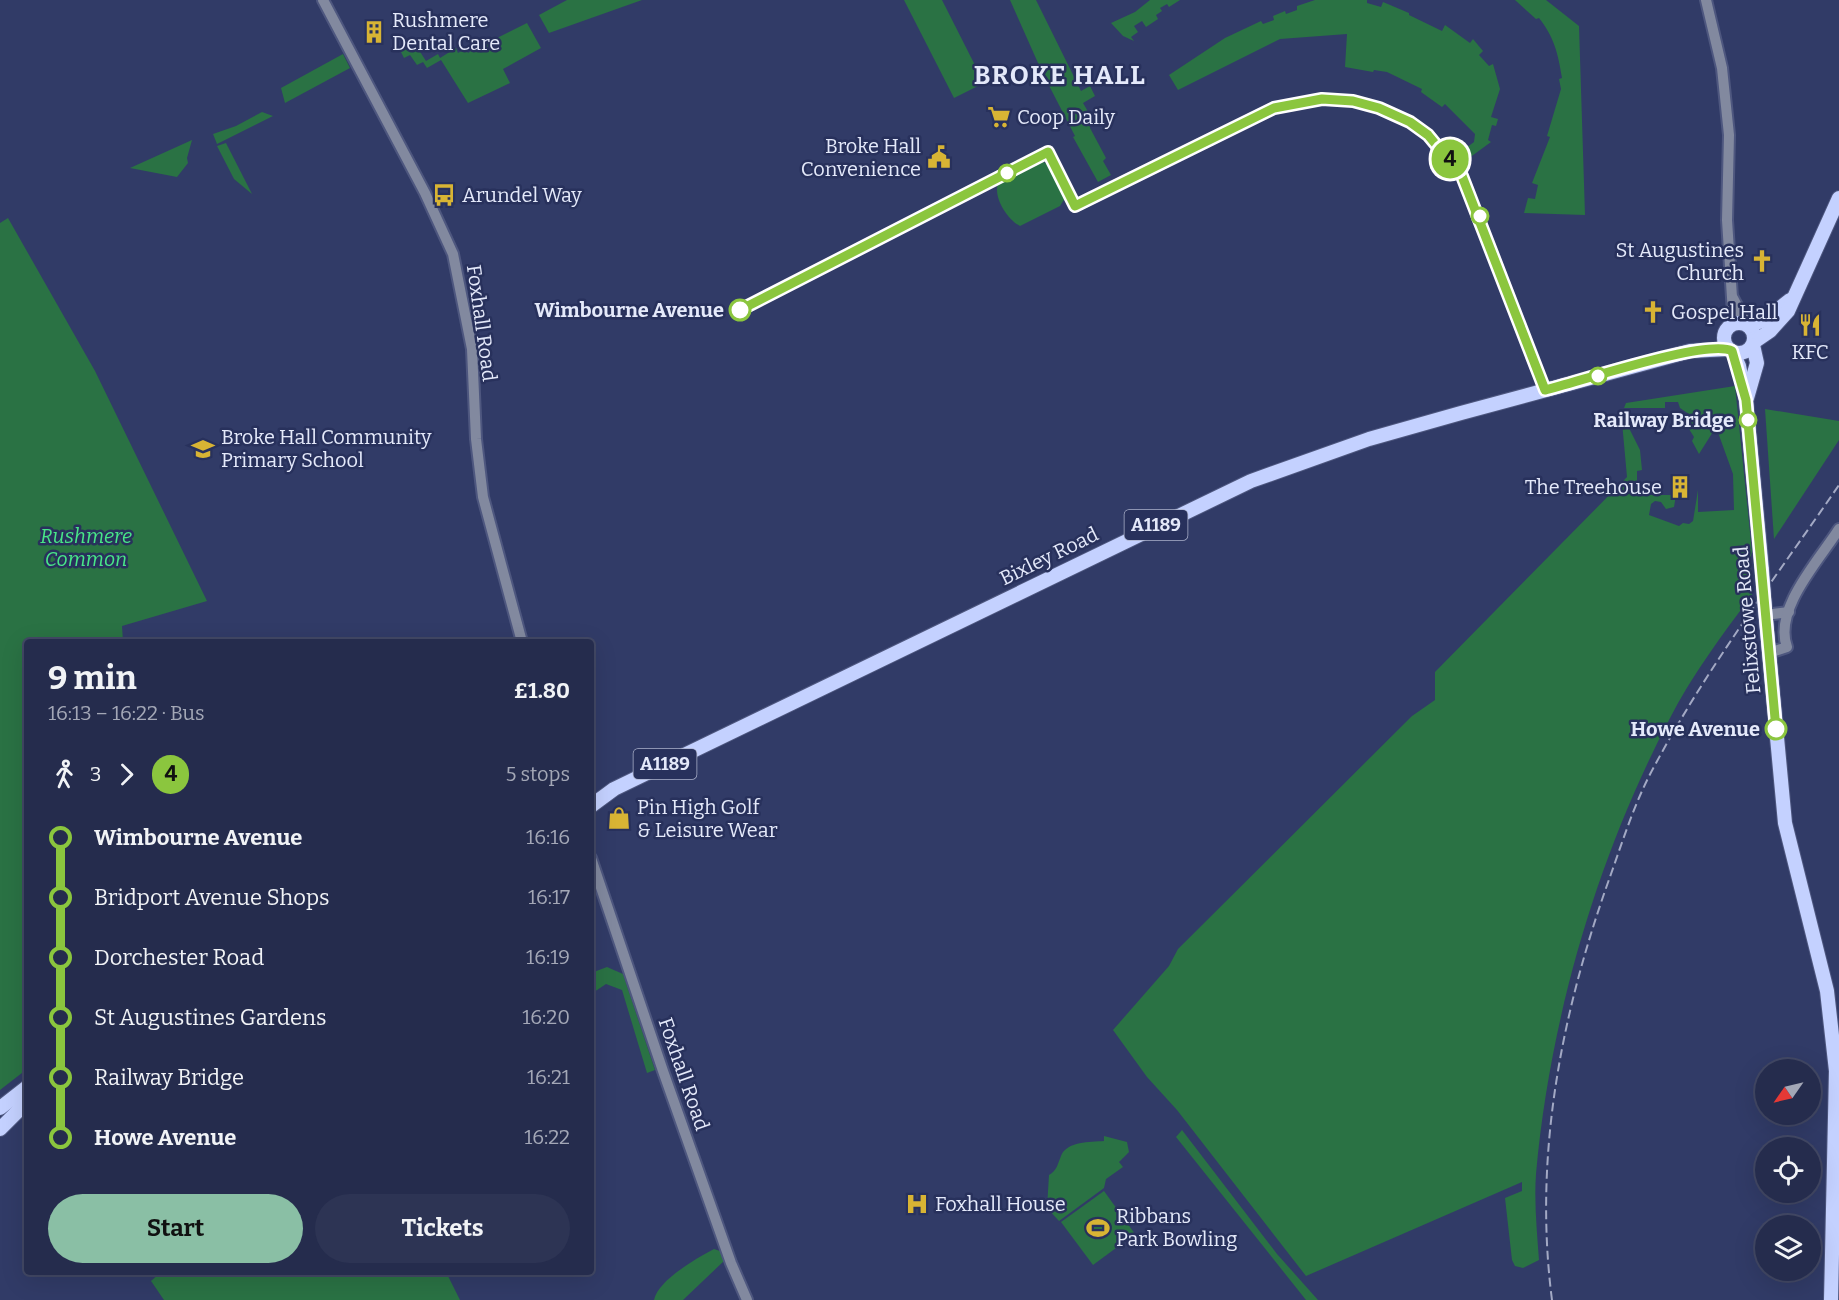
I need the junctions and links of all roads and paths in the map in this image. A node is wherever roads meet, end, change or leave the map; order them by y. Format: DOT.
graph roads {
  1 [pos="323,0"];
  2 [pos="1706,0"];
  3 [pos="1839,198"];
  4 [pos="1731,295"];
  5 [pos="1792,299"];
  6 [pos="1748,324"];
  7 [pos="1728,328"];
  8 [pos="1754,344"];
  9 [pos="1731,350"];
  10 [pos="1690,351"];
  11 [pos="1746,400"];
  12 [pos="1839,529"];
  13 [pos="1765,612"];
  14 [pos="1789,612"];
  15 [pos="521,639"];
  16 [pos="1769,653"];
  17 [pos="614,789"];
  18 [pos="594,792"];
  19 [pos="594,804"];
  20 [pos="594,867"];
  21 [pos="24,1089"];
  22 [pos="24,1105"];
  23 [pos="0,1108"];
  24 [pos="0,1129"];
  25 [pos="1837,1148"];
  26 [pos="747,1300"];
  27 [pos="1831,1300"];
  1 -- 15 [label="street, Foxhall Road"];
  2 -- 4 [label="street"];
  3 -- 5 [label="main road"];
  4 -- 6 [label="street"];
  4 -- 7 [label="street"];
  5 -- 6 [label="main road"];
  5 -- 8 [label="main road"];
  6 -- 7 [label="main road"];
  6 -- 8 [label="main road"];
  7 -- 9 [label="main road"];
  7 -- 10 [label="main road, Bixley Road / A1189"];
  8 -- 9 [label="main road"];
  8 -- 11 [label="main road, Felixstowe Road"];
  9 -- 10 [label="main road, Bixley Road / A1189"];
  9 -- 11 [label="main road, Felixstowe Road"];
  10 -- 17 [label="main road, Bixley Road / A1189"];
  11 -- 13 [label="main road, Felixstowe Road, bridge"];
  12 -- 14 [label="street"];
  13 -- 14 [label="street"];
  13 -- 16 [label="main road, Felixstowe Road"];
  14 -- 16 [label="street"];
  16 -- 25 [label="main road, Felixstowe Road"];
  17 -- 18 [label="main road, Bixley Road / A1189"];
  17 -- 19 [label="main road, Bixley Road / A1189"];
  20 -- 26 [label="street, Foxhall Road"];
  21 -- 23 [label="main road"];
  22 -- 24 [label="main road"];
  25 -- 27 [label="main road, Felixstowe Road"];
}
